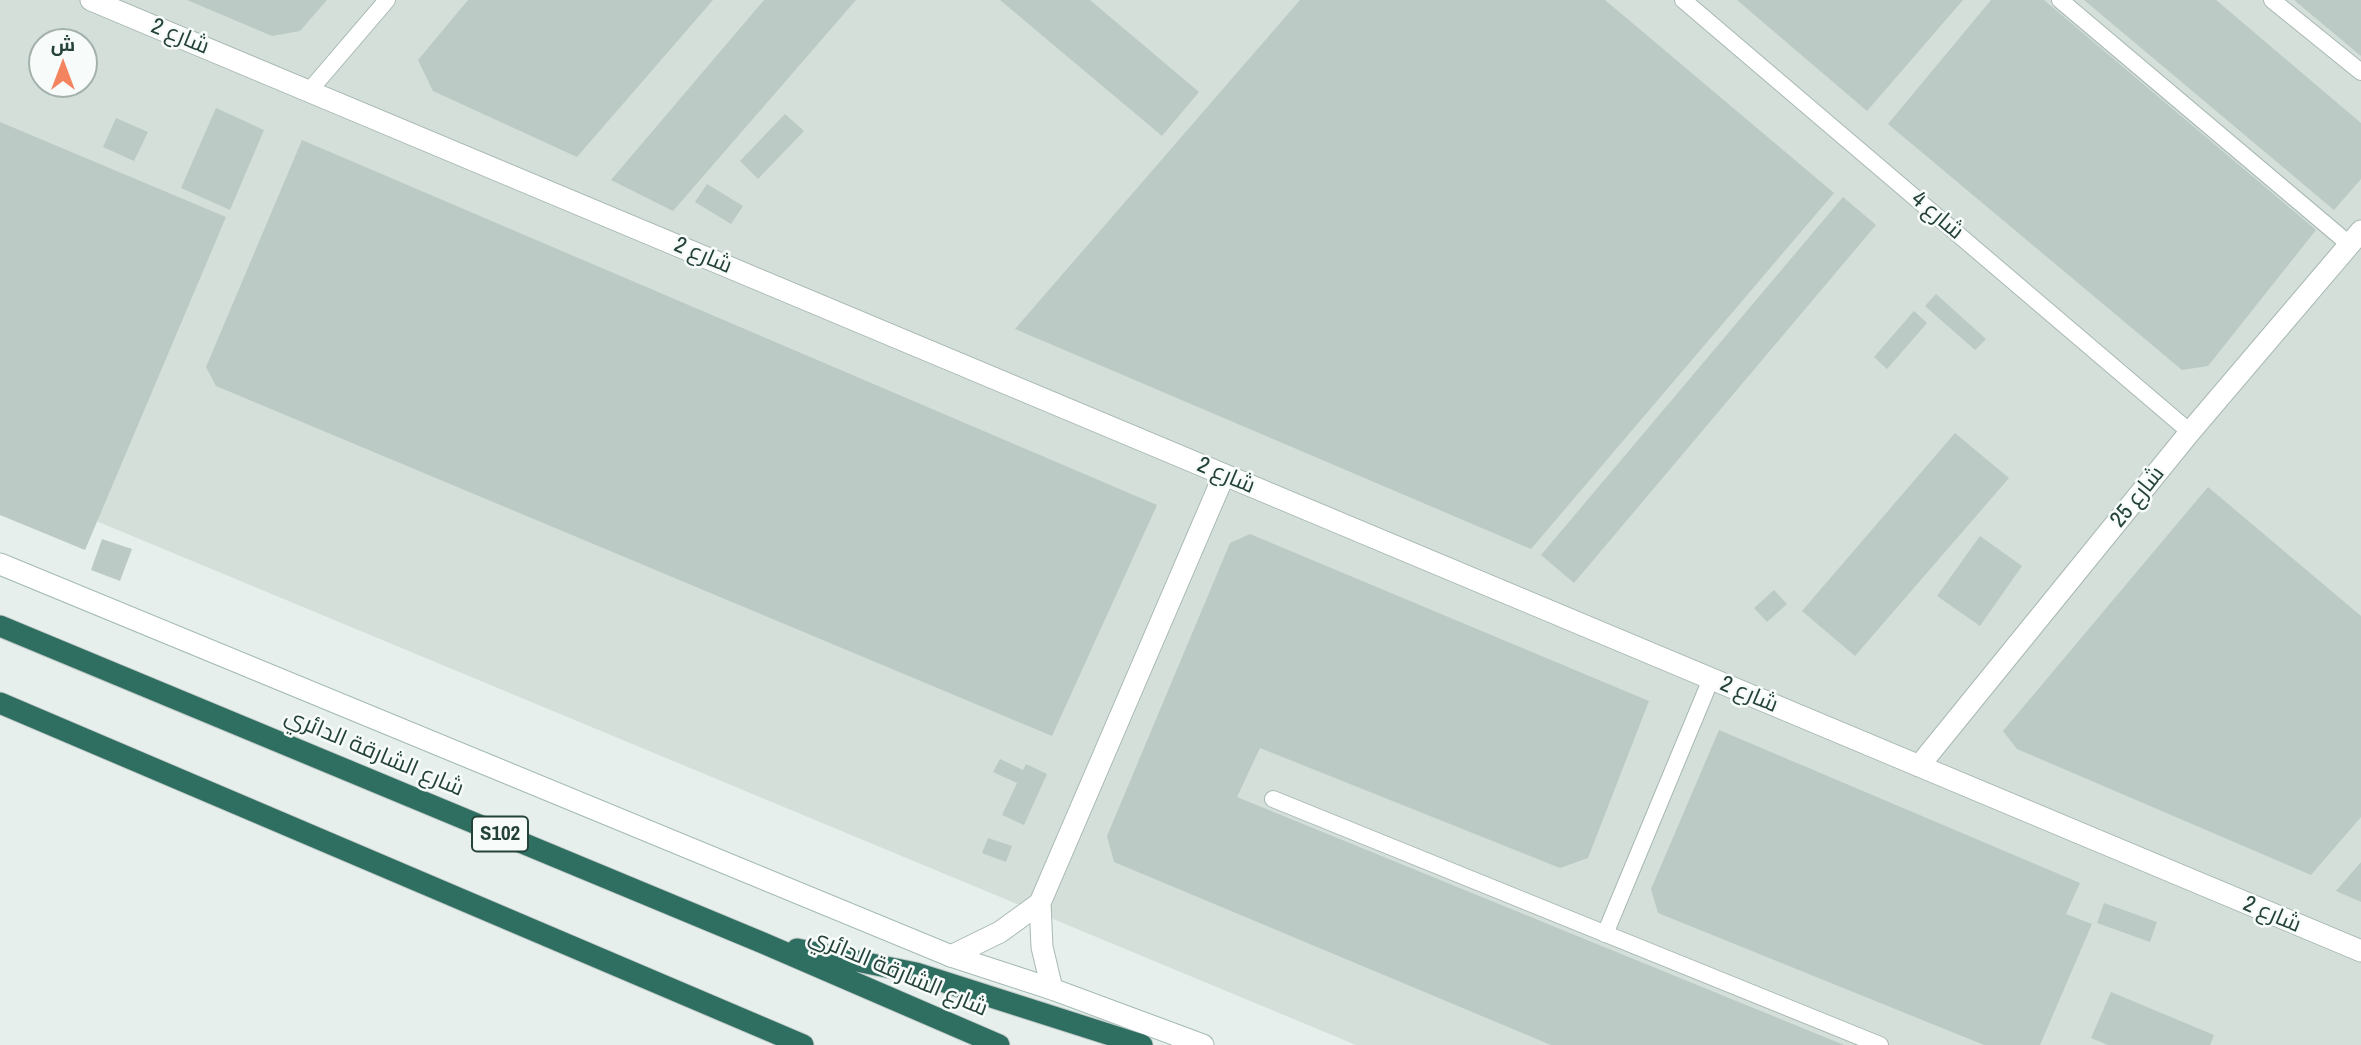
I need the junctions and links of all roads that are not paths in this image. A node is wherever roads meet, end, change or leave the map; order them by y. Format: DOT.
graph roads {
  1 [pos="91,0"];
  2 [pos="387,0"];
  3 [pos="1684,0"];
  4 [pos="2060,0"];
  5 [pos="2272,0"];
  6 [pos="2361,72"];
  7 [pos="310,90"];
  8 [pos="2355,238"];
  9 [pos="2190,432"];
  10 [pos="1224,475"];
  11 [pos="0,564"];
  12 [pos="0,626"];
  13 [pos="1711,679"];
  14 [pos="0,703"];
  15 [pos="1919,766"];
  16 [pos="1273,799"];
  17 [pos="1040,903"];
  18 [pos="1605,933"];
  19 [pos="762,943"];
  20 [pos="2361,951"];
  21 [pos="951,956"];
  22 [pos="1052,989"];
  23 [pos="803,1045"];
  24 [pos="999,1045"];
  25 [pos="1142,1045"];
  26 [pos="1203,1045"];
  27 [pos="1880,1045"];
  1 -- 7 [label="street, شارع 2"];
  2 -- 7 [label="lane"];
  3 -- 9 [label="lane, شارع 4"];
  4 -- 8 [label="lane"];
  5 -- 6 [label="lane"];
  7 -- 10 [label="street, شارع 2"];
  8 -- 9 [label="street, شارع 25"];
  9 -- 15 [label="street, شارع 25"];
  10 -- 13 [label="street, شارع 2"];
  10 -- 17 [label="street"];
  11 -- 21 [label="street"];
  12 -- 19 [label="highway, شارع الشارقة الدائري / S102"];
  13 -- 15 [label="street, شارع 2"];
  13 -- 18 [label="lane"];
  14 -- 23 [label="highway"];
  15 -- 20 [label="street, شارع 2"];
  16 -- 18 [label="lane"];
  17 -- 21 [label="street"];
  17 -- 22 [label="street"];
  18 -- 27 [label="lane"];
  19 -- 24 [label="highway, شارع الشارقة الدائري / S102"];
  19 -- 25 [label="highway"];
  21 -- 22 [label="street"];
  22 -- 26 [label="street"];
}
